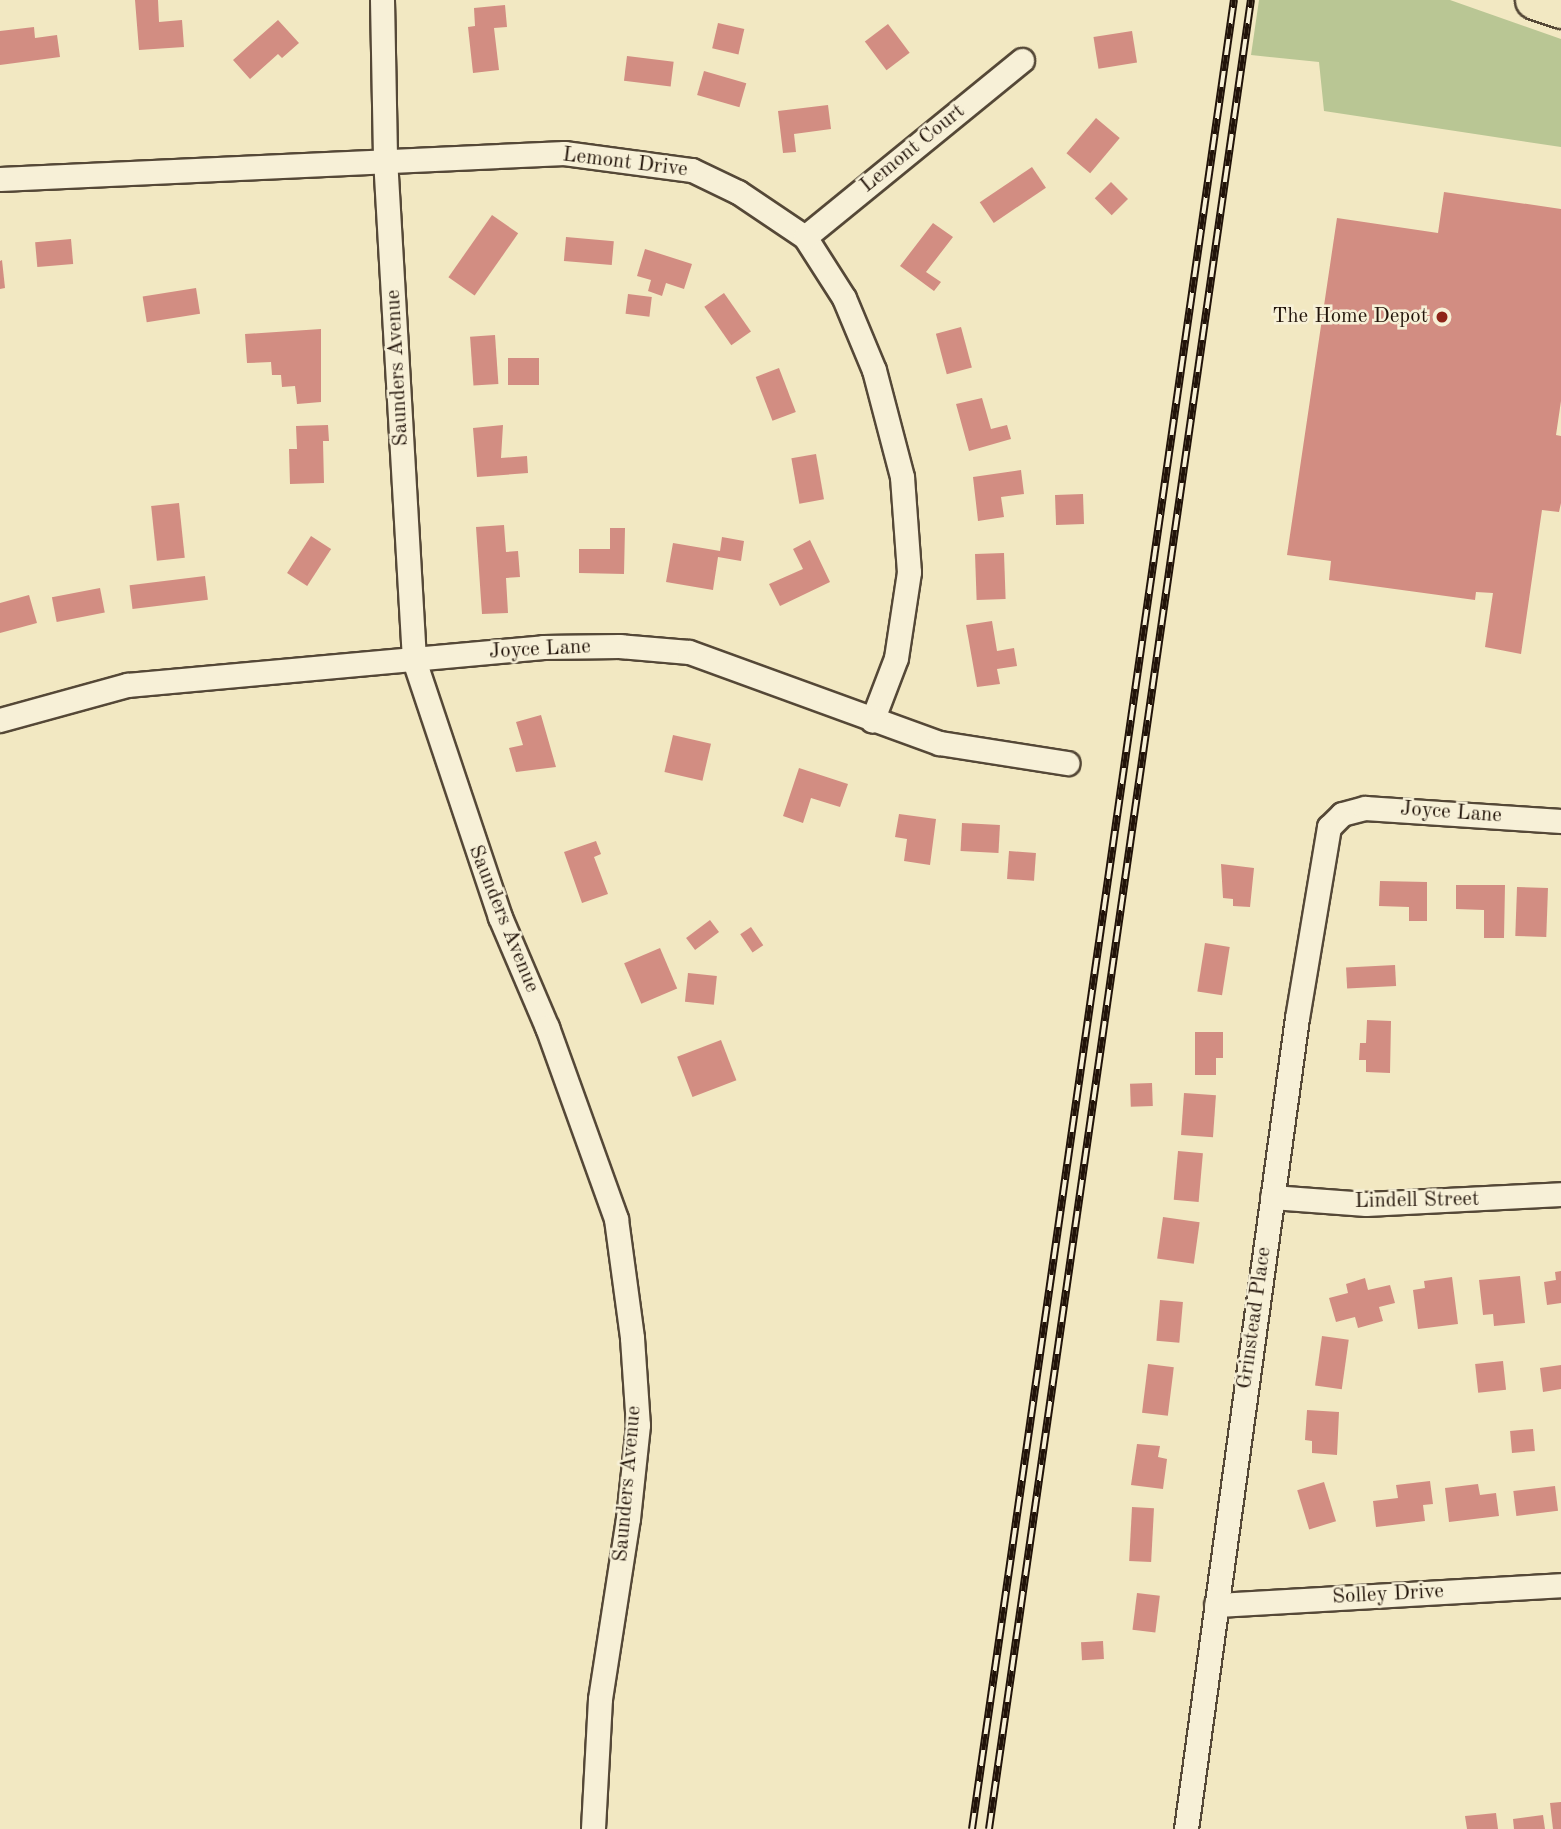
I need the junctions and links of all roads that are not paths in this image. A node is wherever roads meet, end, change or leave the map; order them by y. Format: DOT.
graph roads {
  1 [pos="382,0"];
  2 [pos="1535,0"];
  3 [pos="1561,9"];
  4 [pos="1022,60"];
  5 [pos="385,158"];
  6 [pos="0,179"];
  7 [pos="804,237"];
  8 [pos="414,660"];
  9 [pos="0,720"];
  10 [pos="872,721"];
  11 [pos="1067,763"];
  12 [pos="1342,814"];
  13 [pos="1561,821"];
  14 [pos="1561,1194"];
  15 [pos="1272,1197"];
  16 [pos="1561,1585"];
  17 [pos="1216,1605"];
  18 [pos="593,1829"];
  19 [pos="1186,1829"];
  1 -- 5 [label="street, Saunders Avenue"];
  2 -- 3 [label="highway"];
  4 -- 7 [label="street, Lemont Court"];
  5 -- 6 [label="street, Lemont Drive"];
  5 -- 7 [label="street, Lemont Drive"];
  5 -- 8 [label="street, Saunders Avenue"];
  7 -- 10 [label="street, Lemont Drive"];
  8 -- 9 [label="street, Joyce Lane"];
  8 -- 10 [label="street, Joyce Lane"];
  8 -- 18 [label="street, Saunders Avenue"];
  10 -- 11 [label="street, Joyce Lane"];
  12 -- 13 [label="street, Joyce Lane"];
  12 -- 15 [label="street, Grinstead Place"];
  14 -- 15 [label="street, Lindell Street"];
  15 -- 17 [label="street, Grinstead Place"];
  16 -- 17 [label="street, Solley Drive"];
  17 -- 19 [label="street, Grinstead Place"];
}
